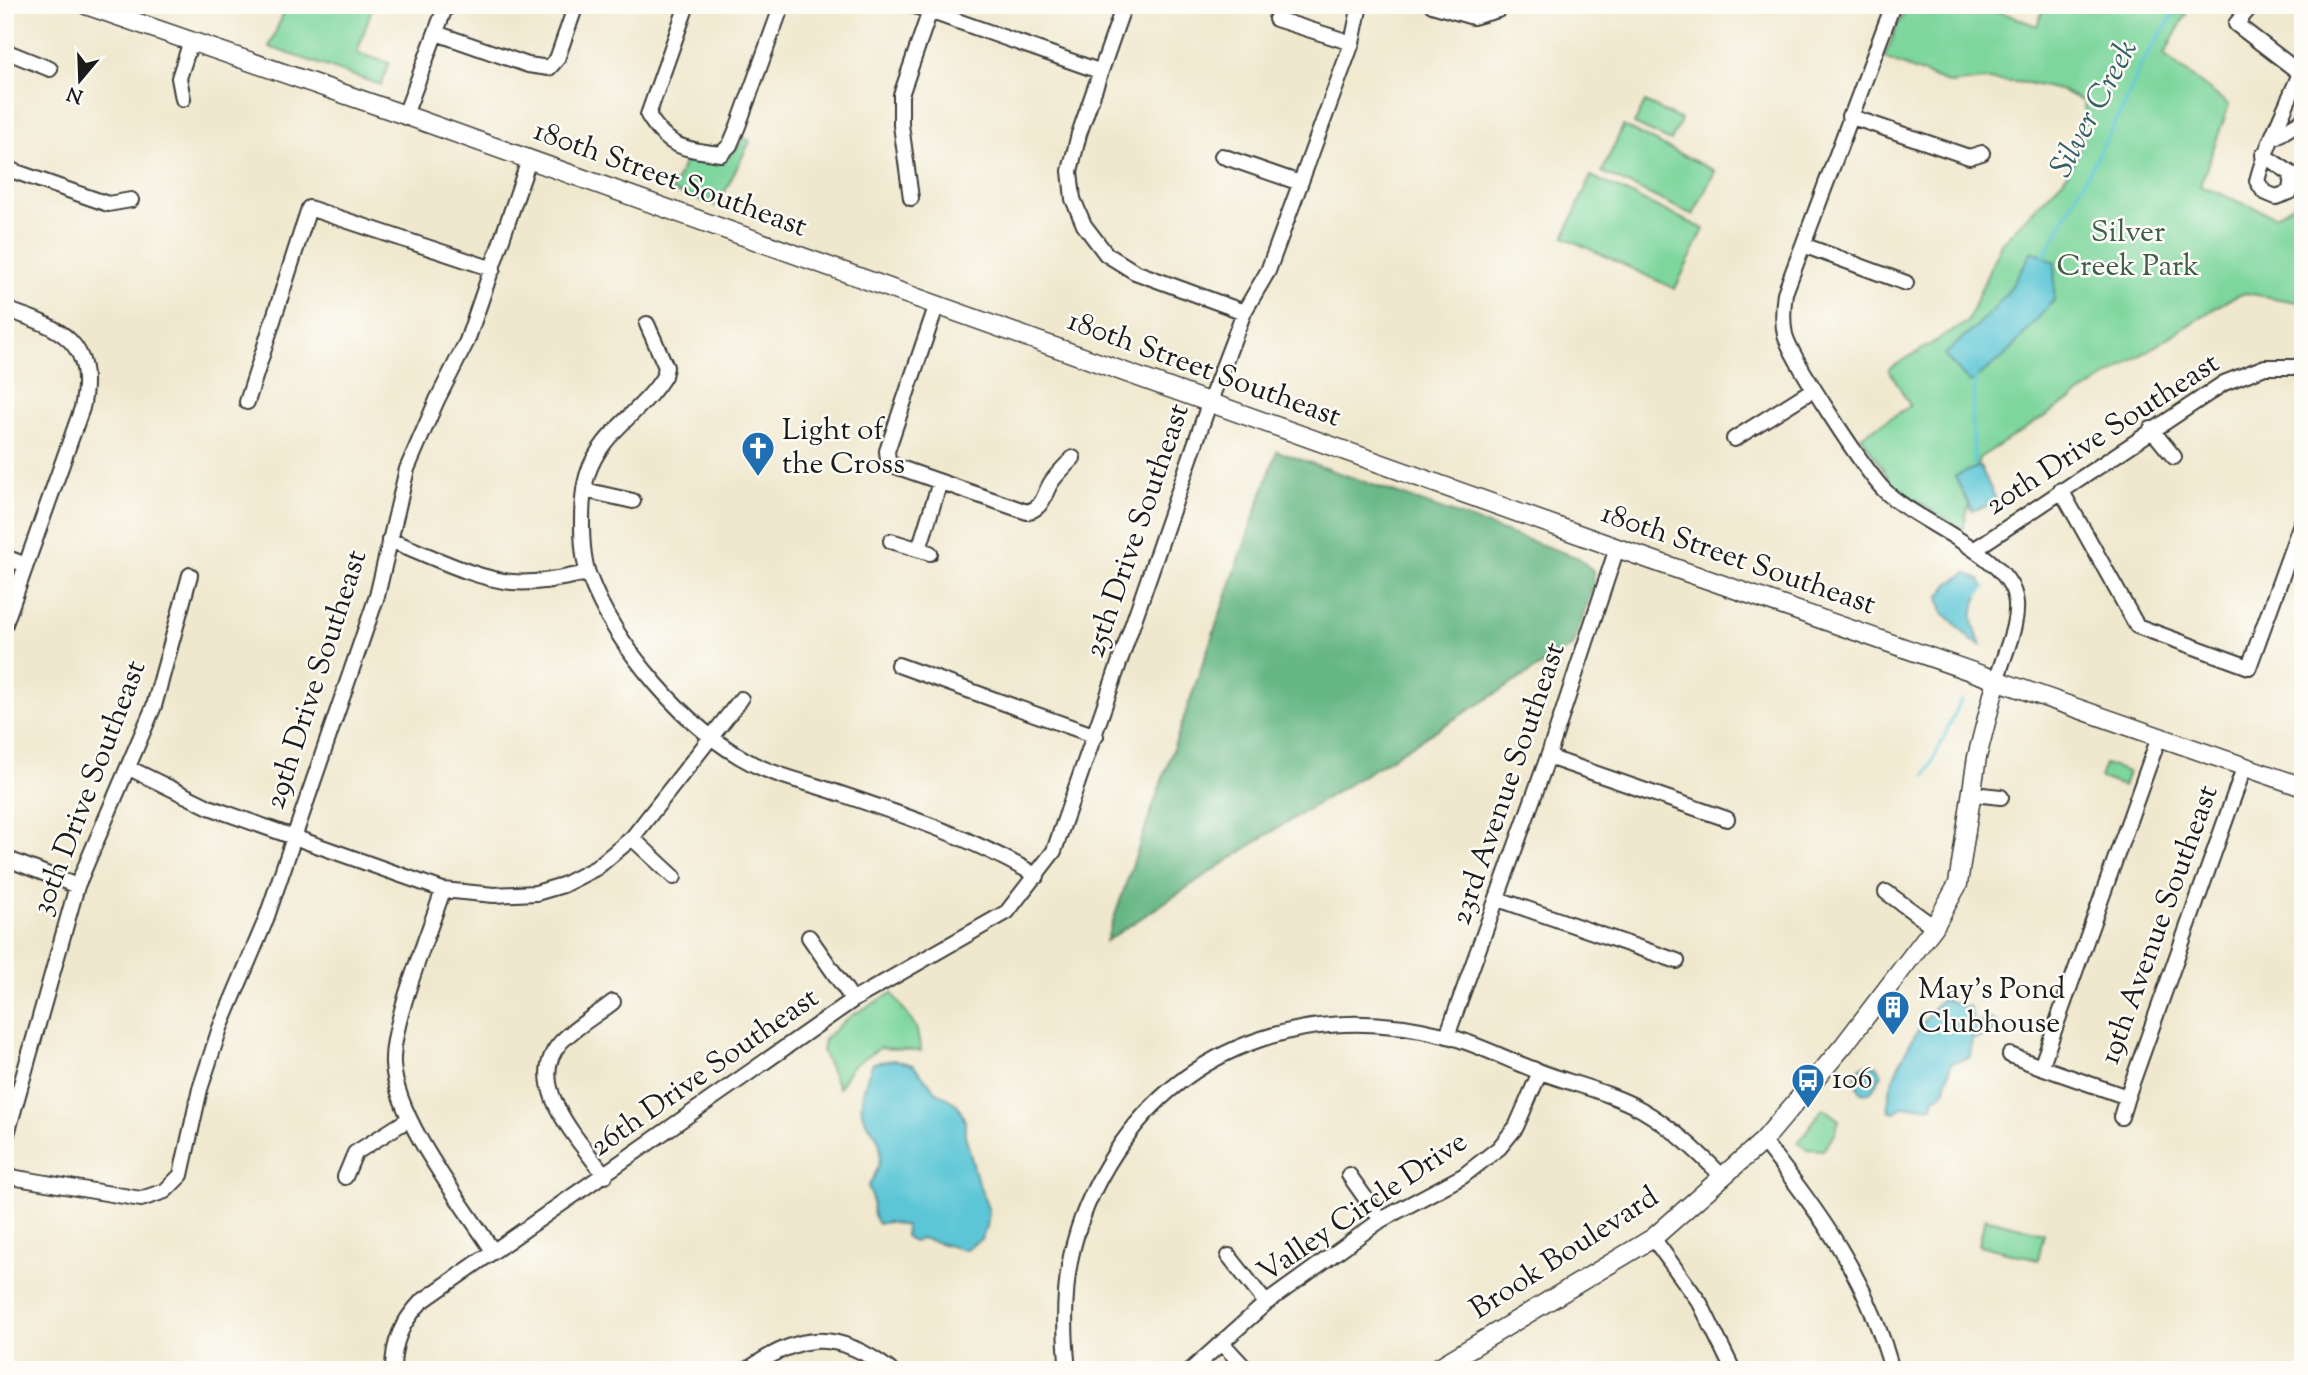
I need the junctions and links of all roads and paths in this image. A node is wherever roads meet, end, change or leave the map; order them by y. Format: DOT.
graph roads {
  1 [pos="446,5"];
  2 [pos="576,5"];
  3 [pos="688,5"];
  4 [pos="782,5"];
  5 [pos="912,5"];
  6 [pos="1124,5"];
  7 [pos="1360,5"];
  8 [pos="1432,5"];
  9 [pos="1893,5"];
  10 [pos="2252,5"];
  11 [pos="89,6"];
  12 [pos="931,8"];
  13 [pos="1498,10"];
  14 [pos="1276,19"];
  15 [pos="436,33"];
  16 [pos="191,41"];
  17 [pos="1352,44"];
  18 [pos="5,51"];
  19 [pos="50,69"];
  20 [pos="1099,71"];
  21 [pos="183,99"];
  22 [pos="405,115"];
  23 [pos="1849,116"];
  24 [pos="2303,120"];
  25 [pos="2275,137"];
  26 [pos="1982,153"];
  27 [pos="2263,155"];
  28 [pos="1222,156"];
  29 [pos="529,160"];
  30 [pos="5,168"];
  31 [pos="1300,183"];
  32 [pos="911,198"];
  33 [pos="131,200"];
  34 [pos="1803,245"];
  35 [pos="492,269"];
  36 [pos="1906,284"];
  37 [pos="937,304"];
  38 [pos="5,309"];
  39 [pos="1244,312"];
  40 [pos="647,324"];
  41 [pos="2303,367"];
  42 [pos="1814,389"];
  43 [pos="1210,401"];
  44 [pos="247,402"];
  45 [pos="2151,429"];
  46 [pos="1734,439"];
  47 [pos="2174,457"];
  48 [pos="1073,458"];
  49 [pos="940,482"];
  50 [pos="584,490"];
  51 [pos="2061,490"];
  52 [pos="633,501"];
  53 [pos="2303,518"];
  54 [pos="389,540"];
  55 [pos="891,541"];
  56 [pos="1616,548"];
  57 [pos="1975,549"];
  58 [pos="5,558"];
  59 [pos="26,565"];
  60 [pos="588,573"];
  61 [pos="190,575"];
  62 [pos="5,624"];
  63 [pos="898,665"];
  64 [pos="1997,679"];
  65 [pos="741,699"];
  66 [pos="1096,736"];
  67 [pos="2158,737"];
  68 [pos="709,738"];
  69 [pos="1548,757"];
  70 [pos="129,768"];
  71 [pos="2245,768"];
  72 [pos="2303,788"];
  73 [pos="1973,794"];
  74 [pos="2001,797"];
  75 [pos="1727,819"];
  76 [pos="294,836"];
  77 [pos="632,838"];
  78 [pos="5,858"];
  79 [pos="1037,876"];
  80 [pos="674,877"];
  81 [pos="77,886"];
  82 [pos="443,890"];
  83 [pos="1886,892"];
  84 [pos="1498,899"];
  85 [pos="1934,927"];
  86 [pos="809,937"];
  87 [pos="1677,961"];
  88 [pos="853,1000"];
  89 [pos="613,1002"];
  90 [pos="1447,1036"];
  91 [pos="2010,1055"];
  92 [pos="2041,1067"];
  93 [pos="1540,1072"];
  94 [pos="2127,1097"];
  95 [pos="2121,1117"];
  96 [pos="409,1119"];
  97 [pos="5,1141"];
  98 [pos="1763,1141"];
  99 [pos="1349,1175"];
  100 [pos="5,1176"];
  101 [pos="605,1176"];
  102 [pos="345,1177"];
  103 [pos="1723,1177"];
  104 [pos="1381,1220"];
  105 [pos="1653,1238"];
  106 [pos="493,1251"];
  107 [pos="1229,1256"];
  108 [pos="1266,1303"];
  109 [pos="1223,1343"];
  110 [pos="393,1370"];
  111 [pos="747,1370"];
  112 [pos="890,1370"];
  113 [pos="1069,1370"];
  114 [pos="1191,1370"];
  115 [pos="1247,1370"];
  116 [pos="1434,1370"];
  117 [pos="1733,1370"];
  118 [pos="1892,1370"];
  1 -- 15 [label="street"];
  2 -- 15 [label="street"];
  3 -- 4 [label="street"];
  5 -- 12 [label="street"];
  6 -- 20 [label="street"];
  7 -- 17 [label="street, 25th Drive Southeast"];
  8 -- 13 [label="street"];
  9 -- 23 [label="street"];
  10 -- 25 [label="street"];
  11 -- 16 [label="street, 180th Street Southeast"];
  12 -- 20 [label="street"];
  12 -- 32 [label="street"];
  14 -- 17 [label="street"];
  15 -- 22 [label="street"];
  16 -- 21 [label="street"];
  16 -- 22 [label="street, 180th Street Southeast"];
  17 -- 31 [label="street, 25th Drive Southeast"];
  18 -- 19 [label="street"];
  20 -- 39 [label="street"];
  22 -- 29 [label="street, 180th Street Southeast"];
  23 -- 26 [label="street"];
  23 -- 34 [label="street"];
  24 -- 25 [label="street"];
  25 -- 27 [label="street"];
  28 -- 31 [label="street"];
  29 -- 35 [label="street, 29th Drive Southeast"];
  29 -- 37 [label="street, 180th Street Southeast"];
  30 -- 33 [label="street"];
  31 -- 39 [label="street, 25th Drive Southeast"];
  34 -- 36 [label="street"];
  34 -- 42 [label="street"];
  35 -- 44 [label="street"];
  35 -- 54 [label="street, 29th Drive Southeast"];
  37 -- 43 [label="street, 180th Street Southeast"];
  37 -- 49 [label="street"];
  38 -- 59 [label="street"];
  39 -- 43 [label="street, 25th Drive Southeast"];
  40 -- 50 [label="street"];
  41 -- 45 [label="street, 20th Drive Southeast"];
  42 -- 46 [label="street"];
  42 -- 57 [label="street"];
  43 -- 56 [label="street, 180th Street Southeast"];
  43 -- 66 [label="street, 25th Drive Southeast"];
  45 -- 47 [label="street"];
  45 -- 51 [label="street, 20th Drive Southeast"];
  48 -- 49 [label="street"];
  49 -- 55 [label="street"];
  50 -- 52 [label="street"];
  50 -- 60 [label="street"];
  51 -- 53 [label="street"];
  51 -- 57 [label="street, 20th Drive Southeast"];
  54 -- 60 [label="street"];
  54 -- 76 [label="street, 29th Drive Southeast"];
  56 -- 64 [label="street, 180th Street Southeast"];
  56 -- 69 [label="street, 23rd Avenue Southeast"];
  57 -- 64 [label="street"];
  58 -- 59 [label="street"];
  59 -- 62 [label="street"];
  60 -- 68 [label="street"];
  61 -- 70 [label="street, 30th Drive Southeast"];
  63 -- 66 [label="street"];
  64 -- 67 [label="street, 180th Street Southeast"];
  64 -- 73 [label="street, Brook Boulevard"];
  65 -- 68 [label="street"];
  66 -- 79 [label="street, 25th Drive Southeast"];
  67 -- 71 [label="street, 180th Street Southeast"];
  67 -- 92 [label="street"];
  68 -- 77 [label="street"];
  68 -- 79 [label="street"];
  69 -- 75 [label="street"];
  69 -- 84 [label="street, 23rd Avenue Southeast"];
  70 -- 76 [label="street"];
  70 -- 81 [label="street, 30th Drive Southeast"];
  71 -- 72 [label="street, 180th Street Southeast"];
  71 -- 94 [label="street, 19th Avenue Southeast"];
  73 -- 74 [label="street"];
  73 -- 85 [label="street, Brook Boulevard"];
  76 -- 82 [label="street"];
  76 -- 100 [label="street, 29th Drive Southeast"];
  77 -- 80 [label="street"];
  77 -- 82 [label="street"];
  78 -- 81 [label="street"];
  79 -- 88 [label="street, 26th Drive Southeast"];
  81 -- 97 [label="street, 30th Drive Southeast"];
  82 -- 96 [label="street"];
  83 -- 85 [label="street"];
  84 -- 87 [label="street"];
  84 -- 90 [label="street, 23rd Avenue Southeast"];
  85 -- 98 [label="street, Brook Boulevard"];
  86 -- 88 [label="street"];
  88 -- 101 [label="street, 26th Drive Southeast"];
  89 -- 101 [label="street"];
  90 -- 93 [label="street"];
  90 -- 113 [label="street"];
  91 -- 92 [label="street, 19th Avenue Southeast"];
  92 -- 94 [label="street, 19th Avenue Southeast"];
  93 -- 103 [label="street"];
  93 -- 104 [label="street, Valley Circle Drive"];
  94 -- 95 [label="street"];
  96 -- 102 [label="street"];
  96 -- 106 [label="street"];
  98 -- 103 [label="street, Brook Boulevard"];
  98 -- 118 [label="street"];
  99 -- 104 [label="street"];
  101 -- 106 [label="street, 26th Drive Southeast"];
  103 -- 105 [label="street, Brook Boulevard"];
  104 -- 108 [label="street, Valley Circle Drive"];
  105 -- 116 [label="street, Brook Boulevard"];
  105 -- 117 [label="street"];
  106 -- 110 [label="street, 26th Drive Southeast"];
  107 -- 108 [label="street"];
  108 -- 109 [label="street, Valley Circle Drive"];
  109 -- 114 [label="street, Valley Circle Drive"];
  109 -- 115 [label="street"];
  111 -- 112 [label="street"];
}
